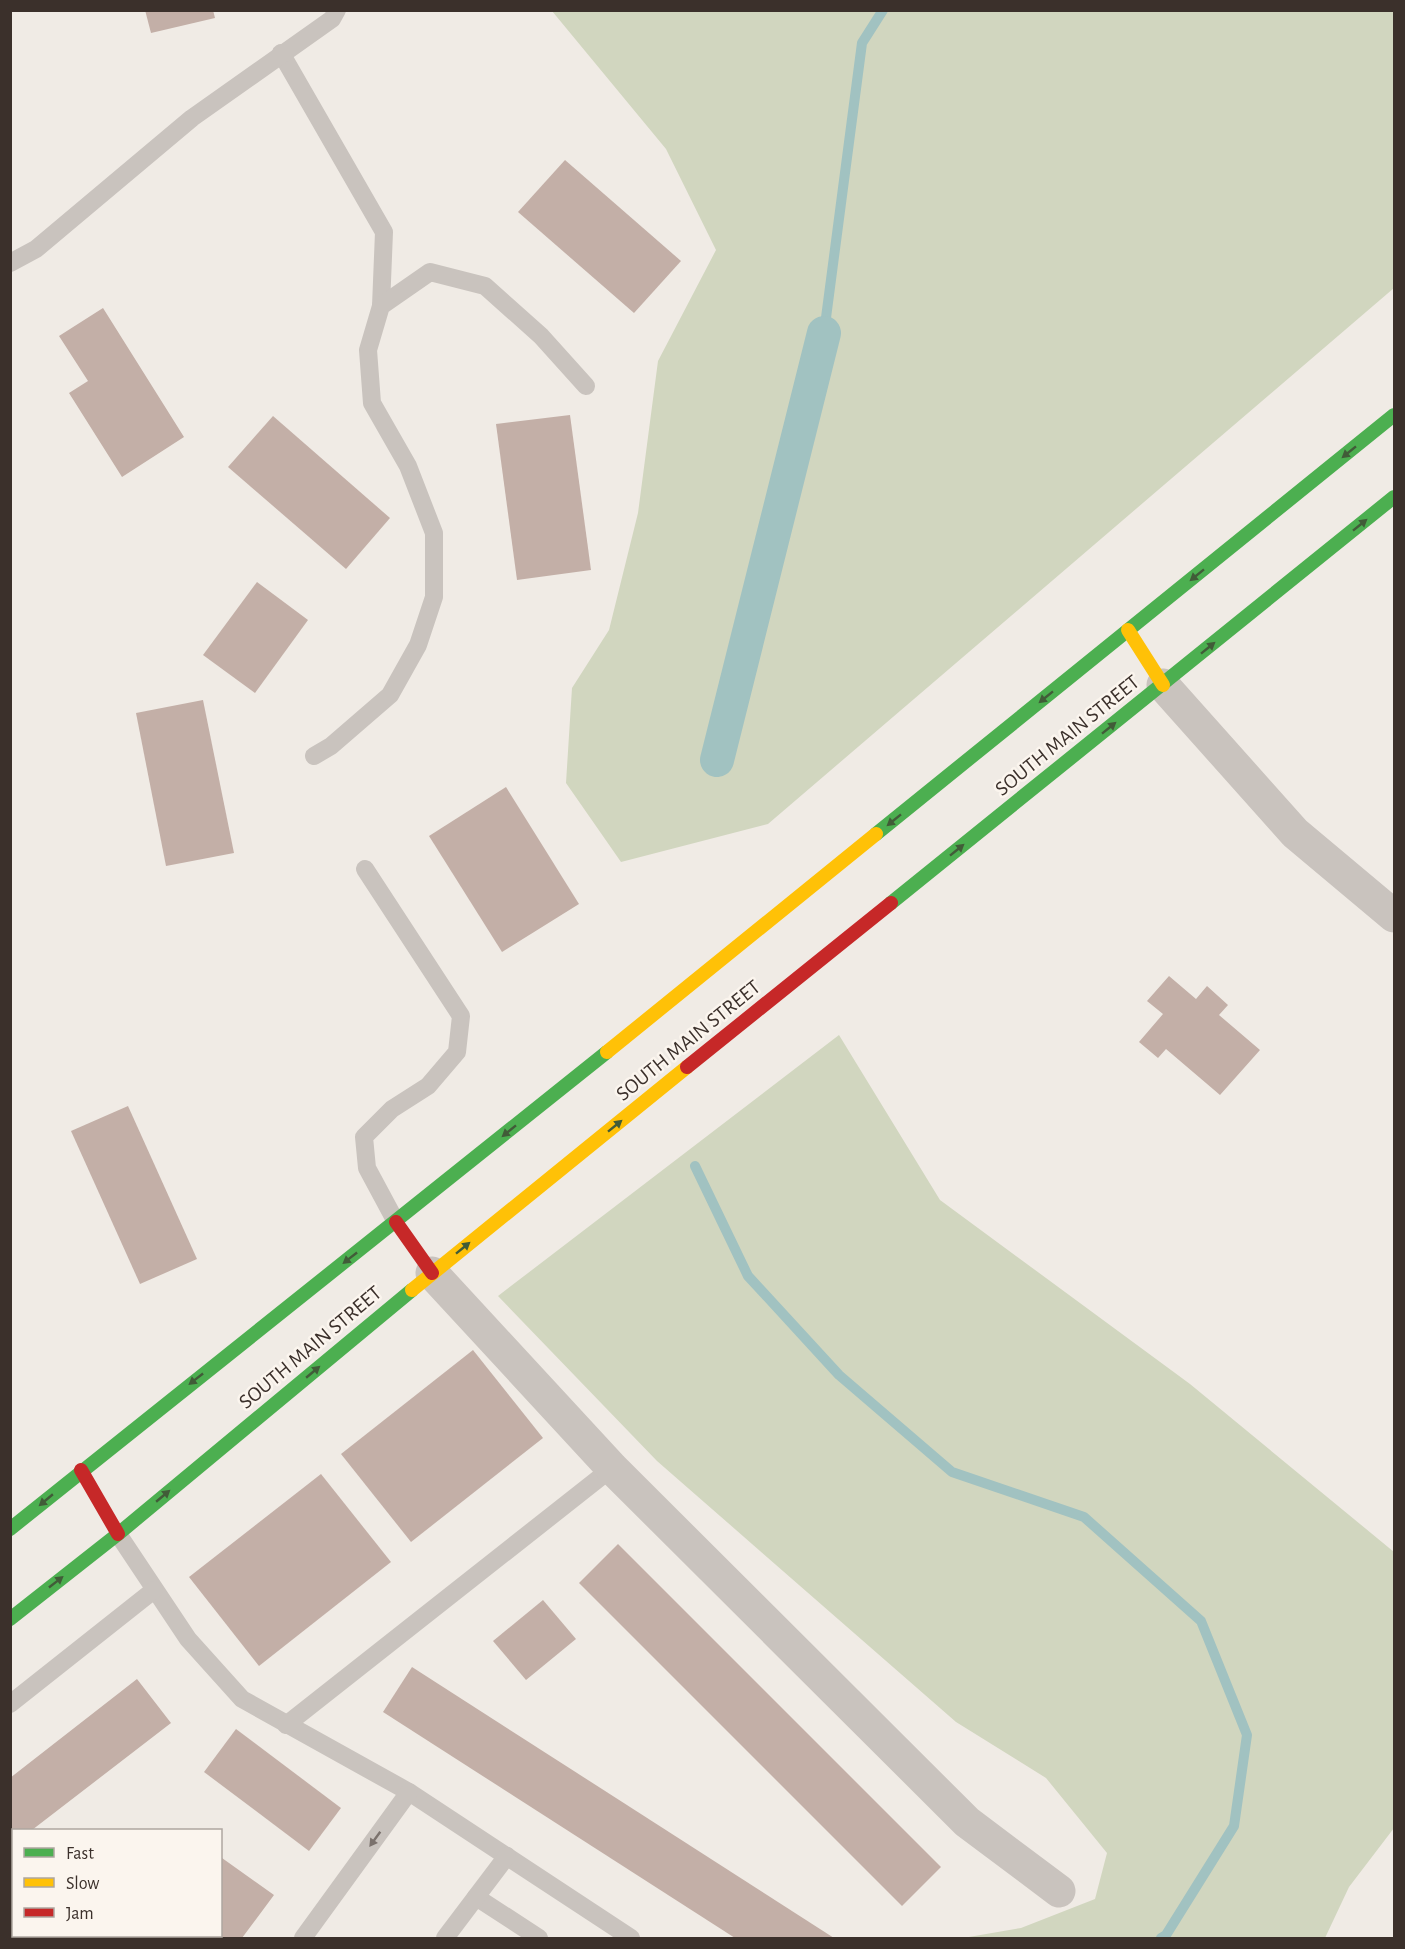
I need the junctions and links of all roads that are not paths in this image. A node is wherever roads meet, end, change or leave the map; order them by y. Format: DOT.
graph roads {
  1 [pos="337,10"];
  2 [pos="281,53"];
  3 [pos="10,263"];
  4 [pos="381,306"];
  5 [pos="586,386"];
  6 [pos="1395,415"];
  7 [pos="1395,497"];
  8 [pos="1128,630"];
  9 [pos="1163,685"];
  10 [pos="314,756"];
  11 [pos="365,869"];
  12 [pos="1395,916"];
  13 [pos="396,1222"];
  14 [pos="432,1273"];
  15 [pos="612,1468"];
  16 [pos="81,1470"];
  17 [pos="10,1529"];
  18 [pos="118,1534"];
  19 [pos="154,1590"];
  20 [pos="10,1618"];
  21 [pos="10,1704"];
  22 [pos="286,1725"];
  23 [pos="409,1792"];
  24 [pos="507,1856"];
  25 [pos="1059,1891"];
  26 [pos="476,1897"];
  27 [pos="303,1938"];
  28 [pos="445,1938"];
  29 [pos="539,1938"];
  30 [pos="631,1938"];
  1 -- 2 [label="lane"];
  2 -- 3 [label="lane"];
  2 -- 4 [label="lane"];
  4 -- 5 [label="lane"];
  4 -- 10 [label="lane"];
  6 -- 8 [label="main road, SOUTH MAIN STREET, one-way"];
  9 -- 7 [label="main road, SOUTH MAIN STREET, one-way"];
  8 -- 9 [label="main road"];
  8 -- 13 [label="main road, SOUTH MAIN STREET, one-way"];
  9 -- 12 [label="street"];
  14 -- 9 [label="main road, SOUTH MAIN STREET, one-way"];
  11 -- 13 [label="lane"];
  13 -- 14 [label="main road"];
  13 -- 16 [label="main road, SOUTH MAIN STREET, one-way"];
  14 -- 15 [label="street"];
  18 -- 14 [label="main road, SOUTH MAIN STREET, one-way"];
  15 -- 22 [label="lane"];
  15 -- 25 [label="street"];
  16 -- 17 [label="main road, SOUTH MAIN STREET, one-way"];
  16 -- 18 [label="main road"];
  18 -- 19 [label="lane"];
  20 -- 18 [label="main road, SOUTH MAIN STREET, one-way"];
  19 -- 21 [label="lane"];
  19 -- 22 [label="lane"];
  22 -- 23 [label="lane"];
  23 -- 24 [label="lane"];
  23 -- 27 [label="lane, one-way"];
  24 -- 26 [label="lane"];
  24 -- 30 [label="lane"];
  26 -- 28 [label="lane"];
  26 -- 29 [label="lane"];
}
